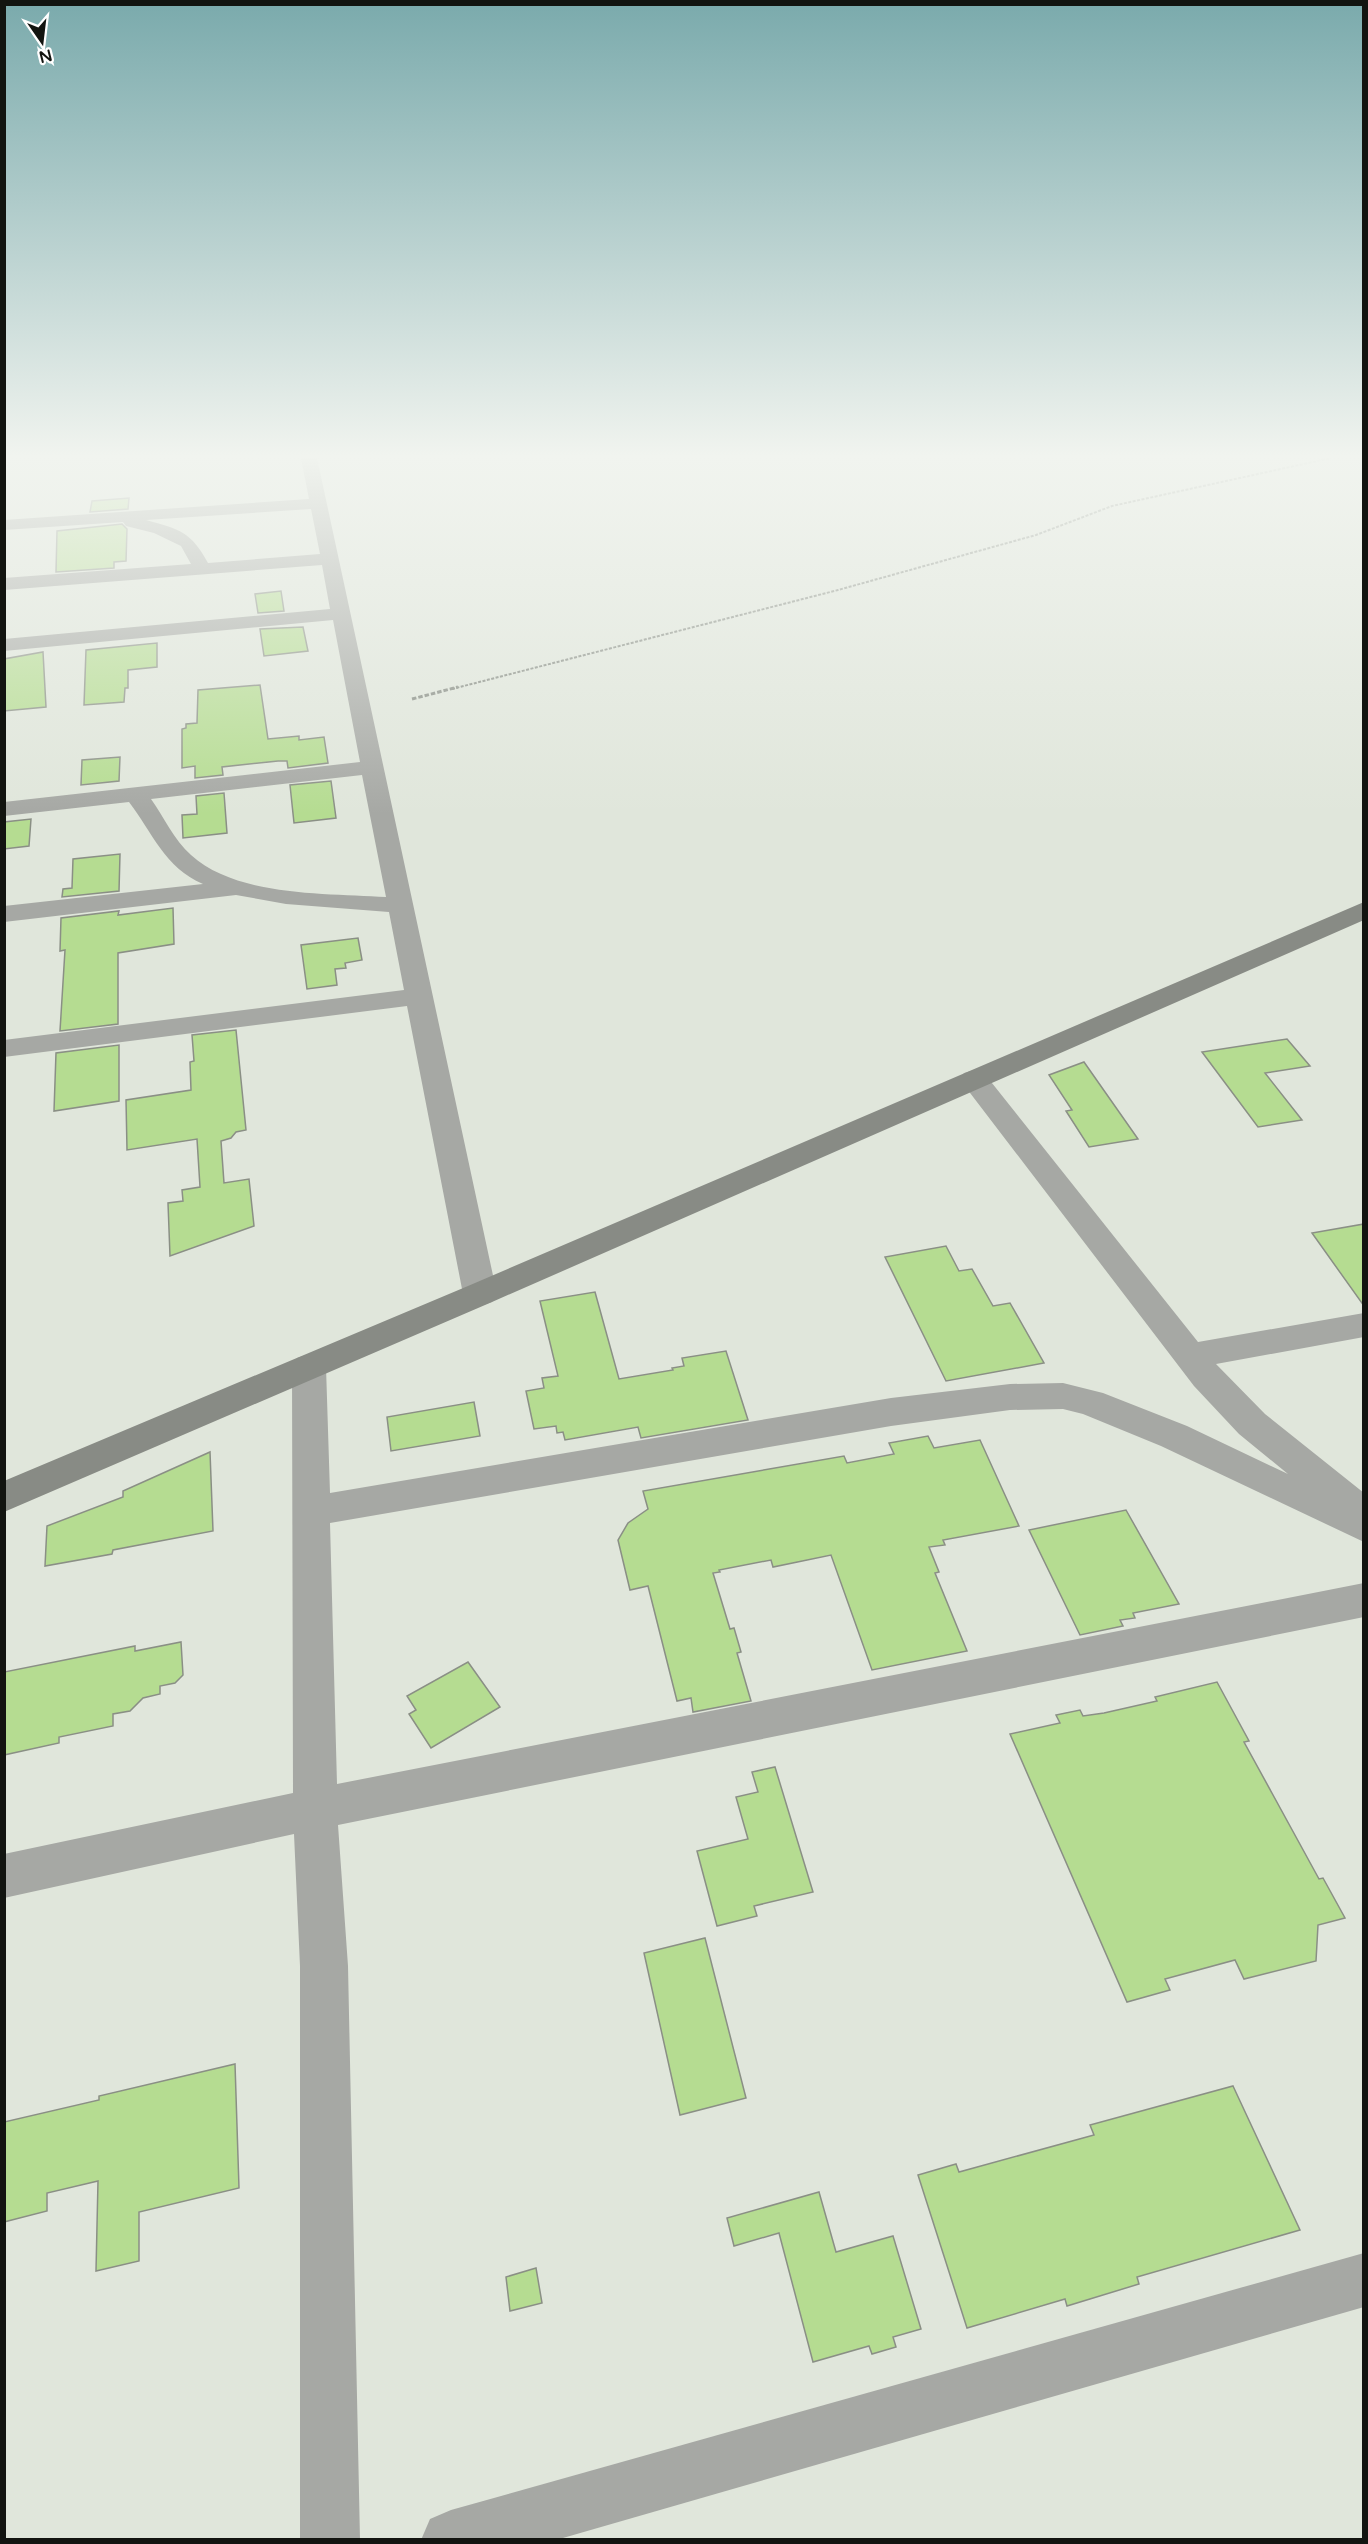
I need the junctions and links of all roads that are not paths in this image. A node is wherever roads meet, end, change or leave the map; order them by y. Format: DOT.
graph roads {
  1 [pos="95,577"];
  2 [pos="332,577"];
  3 [pos="4,584"];
  4 [pos="339,614"];
  5 [pos="4,645"];
  6 [pos="371,767"];
  7 [pos="135,794"];
  8 [pos="4,809"];
  9 [pos="238,888"];
  10 [pos="400,905"];
  11 [pos="1364,910"];
  12 [pos="4,914"];
  13 [pos="420,996"];
  14 [pos="4,1049"];
  15 [pos="974,1079"];
  16 [pos="480,1294"];
  17 [pos="1364,1325"];
  18 [pos="1190,1356"];
  19 [pos="309,1367"];
  20 [pos="4,1497"];
  21 [pos="311,1511"];
  22 [pos="1364,1515"];
  23 [pos="1364,1527"];
  24 [pos="1364,1600"];
  25 [pos="315,1809"];
  26 [pos="4,1876"];
  27 [pos="1364,2280"];
  28 [pos="330,2540"];
  29 [pos="451,2540"];
  1 -- 3 [label="street"];
  2 -- 4 [label="street"];
  4 -- 5 [label="street"];
  4 -- 6 [label="street"];
  6 -- 7 [label="street"];
  6 -- 10 [label="street"];
  7 -- 8 [label="street"];
  7 -- 9 [label="street"];
  9 -- 10 [label="street"];
  9 -- 12 [label="street"];
  10 -- 13 [label="street"];
  11 -- 15 [label="street"];
  13 -- 14 [label="street"];
  13 -- 16 [label="street"];
  15 -- 16 [label="street"];
  15 -- 18 [label="street"];
  16 -- 19 [label="street"];
  17 -- 18 [label="street"];
  18 -- 22 [label="street"];
  19 -- 20 [label="street"];
  19 -- 21 [label="street"];
  21 -- 23 [label="street"];
  21 -- 25 [label="street"];
  24 -- 25 [label="street"];
  25 -- 26 [label="street"];
  25 -- 28 [label="street"];
  27 -- 29 [label="street"];
}
